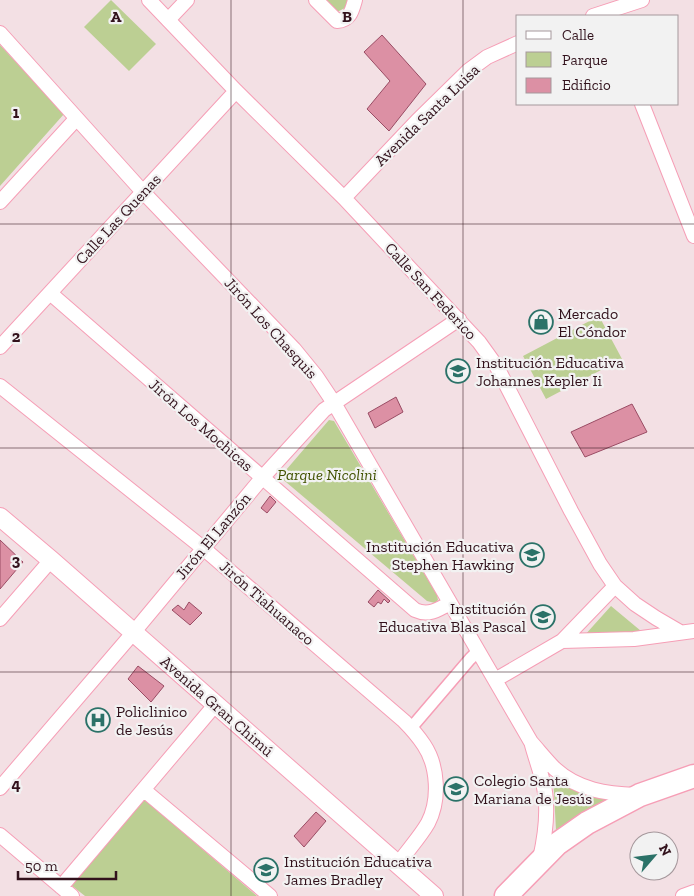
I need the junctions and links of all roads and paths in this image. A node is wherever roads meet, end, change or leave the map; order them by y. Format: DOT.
graph roads {
  1 [pos="148,0"];
  2 [pos="187,0"];
  3 [pos="316,0"];
  4 [pos="355,0"];
  5 [pos="642,0"];
  6 [pos="602,15"];
  7 [pos="168,20"];
  8 [pos="0,33"];
  9 [pos="516,44"];
  10 [pos="236,91"];
  11 [pos="642,105"];
  12 [pos="76,119"];
  13 [pos="143,192"];
  14 [pos="344,198"];
  15 [pos="0,202"];
  16 [pos="694,236"];
  17 [pos="50,293"];
  18 [pos="459,319"];
  19 [pos="0,347"];
  20 [pos="0,386"];
  21 [pos="334,403"];
  22 [pos="262,478"];
  23 [pos="0,517"];
  24 [pos="203,548"];
  25 [pos="50,560"];
  26 [pos="615,586"];
  27 [pos="450,603"];
  28 [pos="0,619"];
  29 [pos="694,631"];
  30 [pos="133,632"];
  31 [pos="680,632"];
  32 [pos="562,640"];
  33 [pos="478,651"];
  34 [pos="495,680"];
  35 [pos="215,705"];
  36 [pos="411,728"];
  37 [pos="531,742"];
  38 [pos="694,776"];
  39 [pos="0,788"];
  40 [pos="144,790"];
  41 [pos="640,795"];
  42 [pos="0,834"];
  43 [pos="539,861"];
  44 [pos="398,864"];
  45 [pos="67,891"];
  46 [pos="694,892"];
  47 [pos="270,896"];
  48 [pos="434,896"];
  49 [pos="506,896"];
  50 [pos="683,896"];
  1 -- 7 [label="street, Calle San Federico"];
  2 -- 7 [label="street"];
  3 -- 4 [label="street"];
  5 -- 6 [label="street"];
  7 -- 10 [label="street, Calle San Federico"];
  8 -- 12 [label="street, Jirón Los Chasquis"];
  9 -- 14 [label="street, Avenida Santa Luisa"];
  10 -- 13 [label="street, Calle Las Quenas"];
  10 -- 14 [label="street, Calle San Federico"];
  11 -- 16 [label="street"];
  12 -- 13 [label="street, Jirón Los Chasquis"];
  12 -- 15 [label="street"];
  13 -- 17 [label="street, Calle Las Quenas"];
  13 -- 21 [label="street, Jirón Los Chasquis"];
  14 -- 18 [label="street, Calle San Federico"];
  17 -- 19 [label="street, Calle Las Quenas"];
  17 -- 22 [label="street, Jirón Los Mochicas"];
  18 -- 21 [label="street, Jirón El Lanzón"];
  18 -- 26 [label="street, Calle San Federico"];
  20 -- 24 [label="street, Jirón Tiahuanaco"];
  21 -- 22 [label="street, Jirón El Lanzón"];
  21 -- 27 [label="street, Jirón Los Chasquis"];
  22 -- 24 [label="street, Jirón El Lanzón"];
  22 -- 27 [label="street, Jirón Los Mochicas"];
  23 -- 25 [label="street, Avenida Gran Chimú"];
  24 -- 30 [label="street, Jirón El Lanzón"];
  24 -- 36 [label="street, Jirón Tiahuanaco"];
  25 -- 28 [label="street"];
  25 -- 30 [label="street, Avenida Gran Chimú"];
  26 -- 31 [label="street, Calle San Federico"];
  26 -- 32 [label="street"];
  27 -- 33 [label="street, Jirón Los Chasquis"];
  29 -- 31 [label="street"];
  30 -- 35 [label="street, Avenida Gran Chimú"];
  30 -- 39 [label="street, Jirón El Lanzón"];
  31 -- 32 [label="street"];
  32 -- 34 [label="street"];
  33 -- 34 [label="street, Jirón Los Chasquis"];
  33 -- 36 [label="street"];
  34 -- 37 [label="street, Jirón Los Chasquis"];
  35 -- 40 [label="street"];
  35 -- 44 [label="street, Avenida Gran Chimú"];
  36 -- 44 [label="street, Jirón Tiahuanaco"];
  37 -- 41 [label="street, Jirón Los Chasquis"];
  37 -- 43 [label="street, Jirón Los Chasquis"];
  38 -- 41 [label="main road"];
  40 -- 45 [label="street"];
  40 -- 47 [label="street"];
  41 -- 43 [label="main road"];
  42 -- 45 [label="street"];
  43 -- 49 [label="main road"];
  44 -- 48 [label="street, Avenida Gran Chimú"];
  46 -- 50 [label="street"];
}
